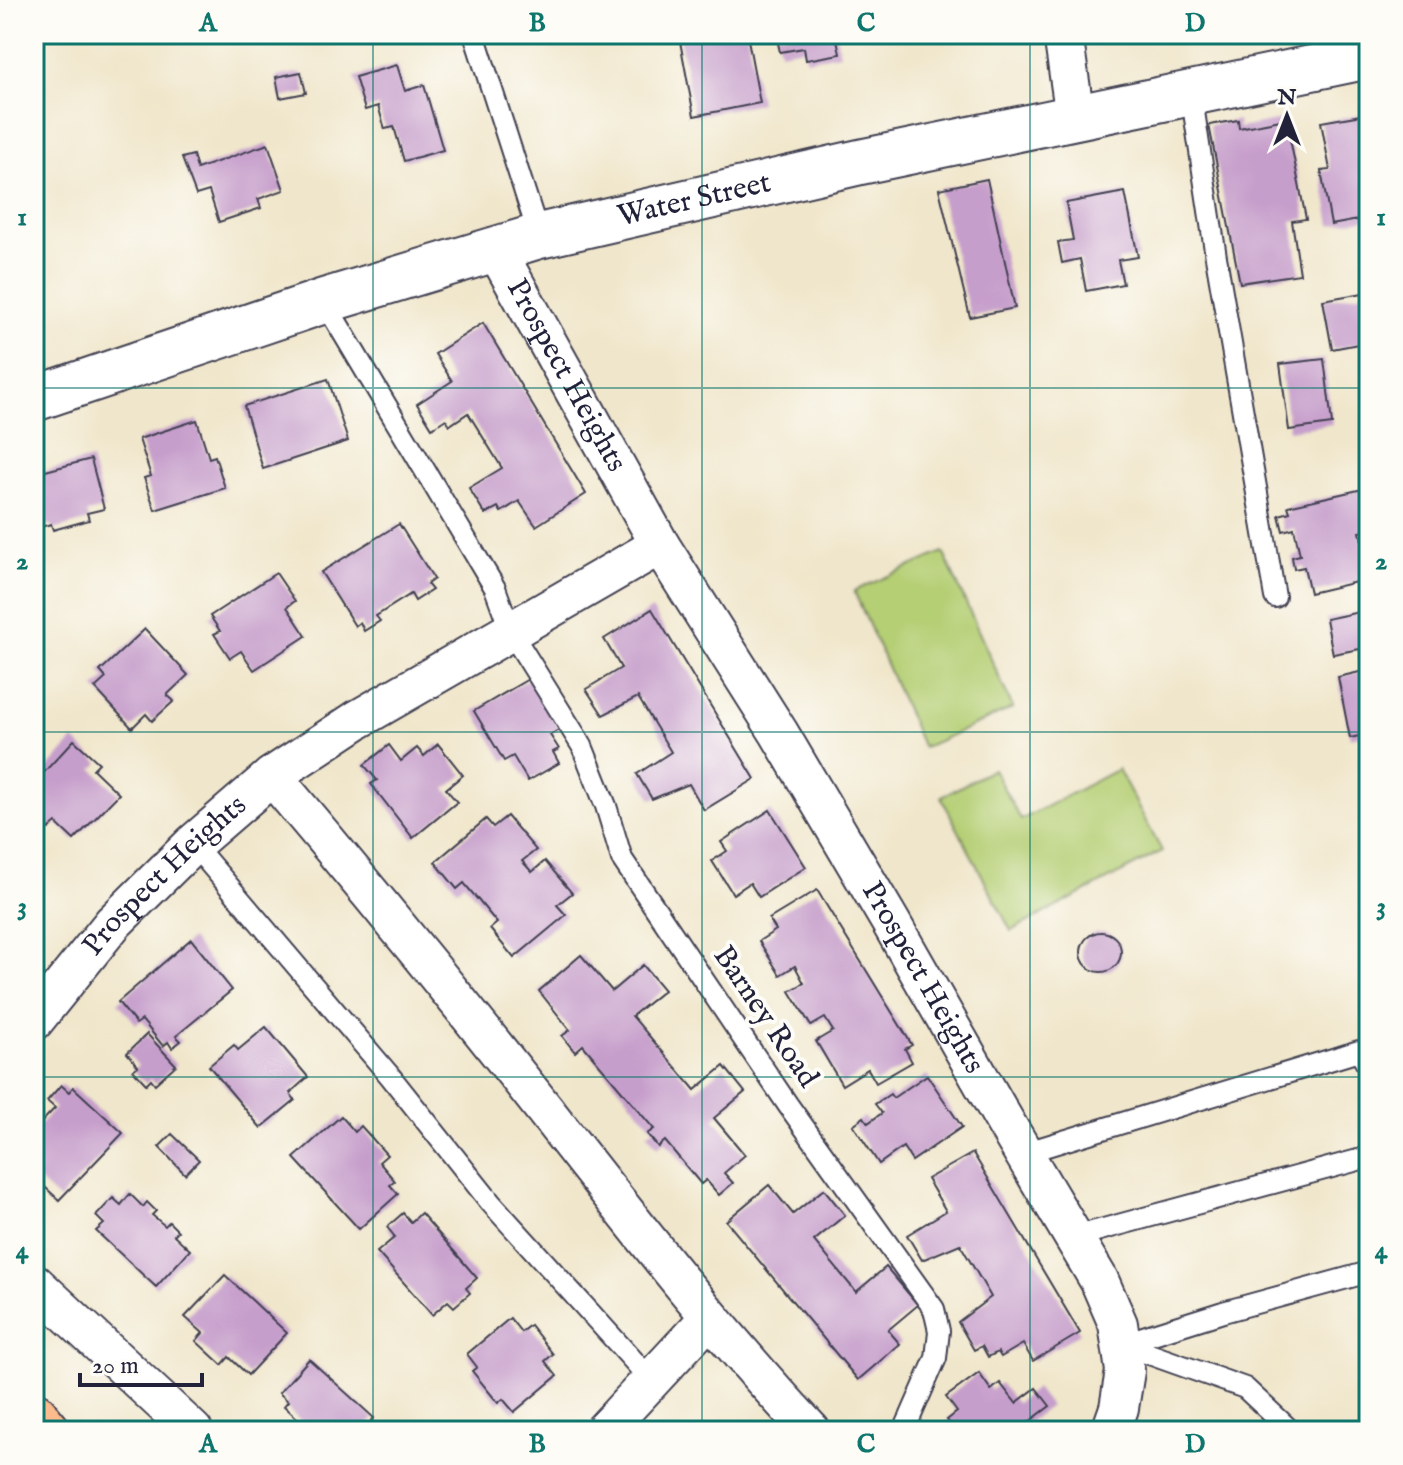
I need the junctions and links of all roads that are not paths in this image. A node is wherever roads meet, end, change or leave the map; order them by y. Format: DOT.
graph roads {
  1 [pos="474,34"];
  2 [pos="1063,34"];
  3 [pos="1369,56"];
  4 [pos="1191,92"];
  5 [pos="1075,117"];
  6 [pos="539,236"];
  7 [pos="495,248"];
  8 [pos="324,301"];
  9 [pos="34,399"];
  10 [pos="660,545"];
  11 [pos="1275,597"];
  12 [pos="511,632"];
  13 [pos="272,776"];
  14 [pos="193,844"];
  15 [pos="34,1021"];
  16 [pos="1369,1068"];
  17 [pos="1024,1153"];
  18 [pos="1369,1157"];
  19 [pos="1074,1237"];
  20 [pos="1369,1272"];
  21 [pos="34,1283"];
  22 [pos="709,1318"];
  23 [pos="1121,1344"];
  24 [pos="651,1380"];
  25 [pos="34,1414"];
  26 [pos="48,1431"];
  27 [pos="193,1431"];
  28 [pos="604,1431"];
  29 [pos="811,1431"];
  30 [pos="904,1431"];
  31 [pos="1111,1431"];
  32 [pos="1291,1431"];
  1 -- 6 [label="lane"];
  2 -- 5 [label="street"];
  3 -- 4 [label="street, Water Street"];
  4 -- 5 [label="street, Water Street"];
  4 -- 11 [label="lane"];
  5 -- 6 [label="street, Water Street"];
  6 -- 7 [label="street, Water Street"];
  7 -- 8 [label="street, Water Street"];
  7 -- 10 [label="street, Prospect Heights"];
  8 -- 9 [label="street, Water Street"];
  8 -- 12 [label="lane, Barney Road"];
  10 -- 12 [label="street, Prospect Heights"];
  10 -- 17 [label="street, Prospect Heights"];
  12 -- 13 [label="street, Prospect Heights"];
  12 -- 30 [label="lane, Barney Road"];
  13 -- 14 [label="street, Prospect Heights"];
  13 -- 22 [label="street, Prospect Heights"];
  14 -- 15 [label="street, Prospect Heights"];
  14 -- 24 [label="lane"];
  16 -- 17 [label="lane"];
  17 -- 19 [label="street, Prospect Heights"];
  18 -- 19 [label="lane"];
  19 -- 23 [label="street, Prospect Heights"];
  20 -- 23 [label="lane"];
  21 -- 27 [label="street"];
  22 -- 24 [label="street"];
  22 -- 29 [label="street, Prospect Heights"];
  23 -- 31 [label="street, Prospect Heights"];
  23 -- 32 [label="lane"];
  24 -- 28 [label="street"];
  25 -- 26 [label="main road"];
}
